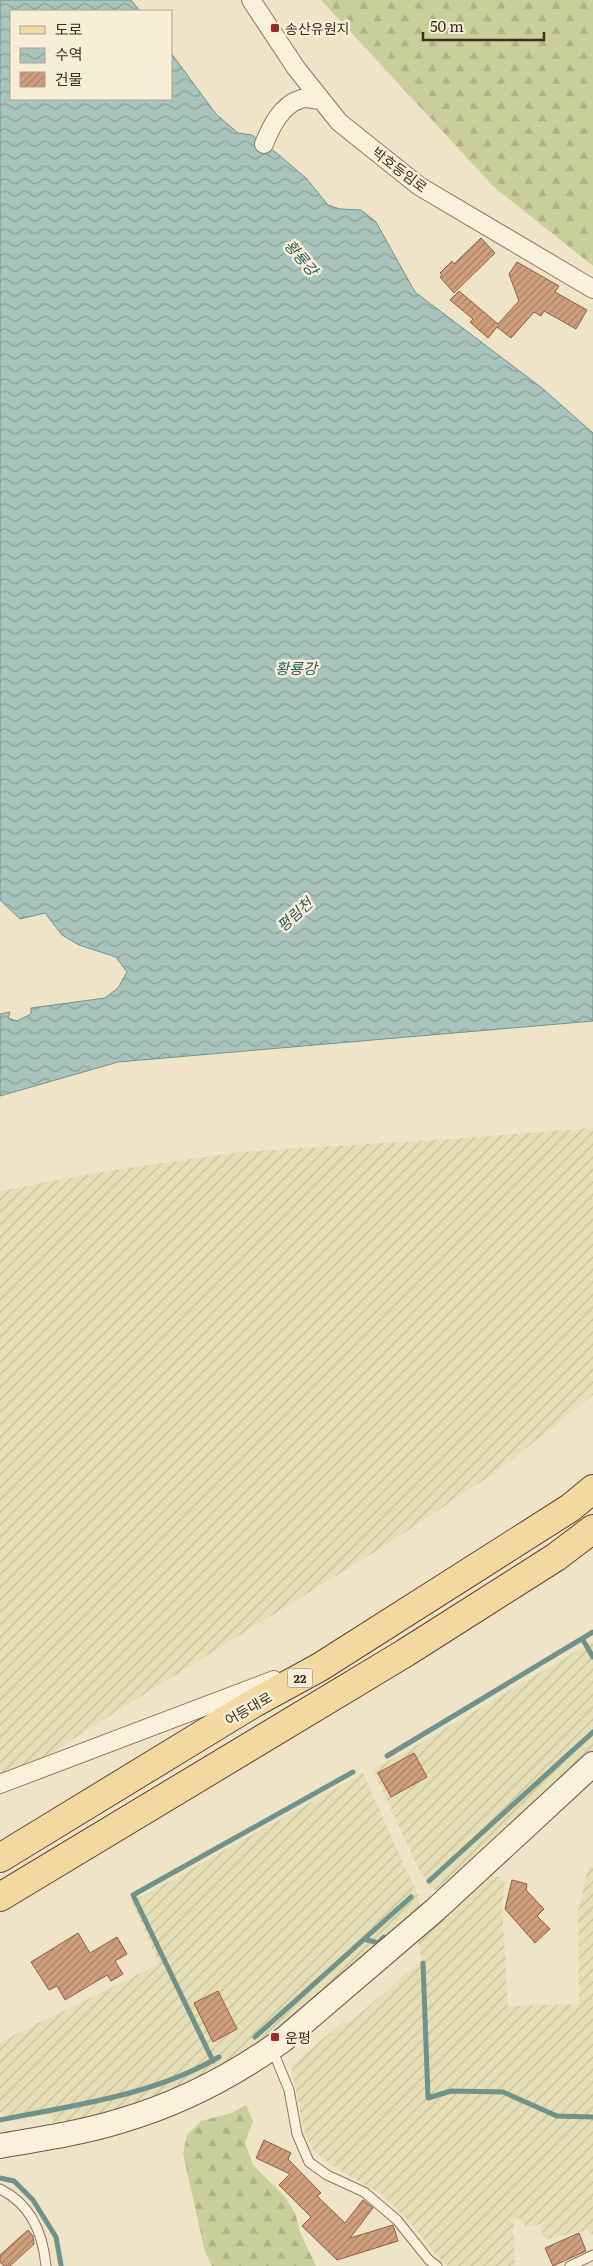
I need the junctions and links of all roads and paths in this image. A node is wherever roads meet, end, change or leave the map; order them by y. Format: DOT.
graph roads {
  1 [pos="252,0"];
  2 [pos="322,100"];
  3 [pos="264,144"];
  4 [pos="593,289"];
  5 [pos="593,1489"];
  6 [pos="593,1529"];
  7 [pos="337,1656"];
  8 [pos="593,1764"];
  9 [pos="0,1784"];
  10 [pos="0,1858"];
  11 [pos="0,1897"];
  12 [pos="272,2048"];
  13 [pos="0,2146"];
  14 [pos="0,2189"];
  15 [pos="593,2255"];
  16 [pos="46,2266"];
  17 [pos="437,2266"];
  18 [pos="570,2266"];
  1 -- 2 [label="street, 박호등임로"];
  2 -- 3 [label="street"];
  2 -- 4 [label="street, 박호등임로"];
  5 -- 7 [label="main road, 어등대로 / 22"];
  6 -- 11 [label="main road, 22"];
  7 -- 9 [label="street"];
  7 -- 10 [label="main road, 어등대로 / 22"];
  8 -- 12 [label="main road"];
  12 -- 13 [label="main road"];
  12 -- 17 [label="lane"];
  14 -- 16 [label="lane"];
  15 -- 18 [label="lane"];
}
